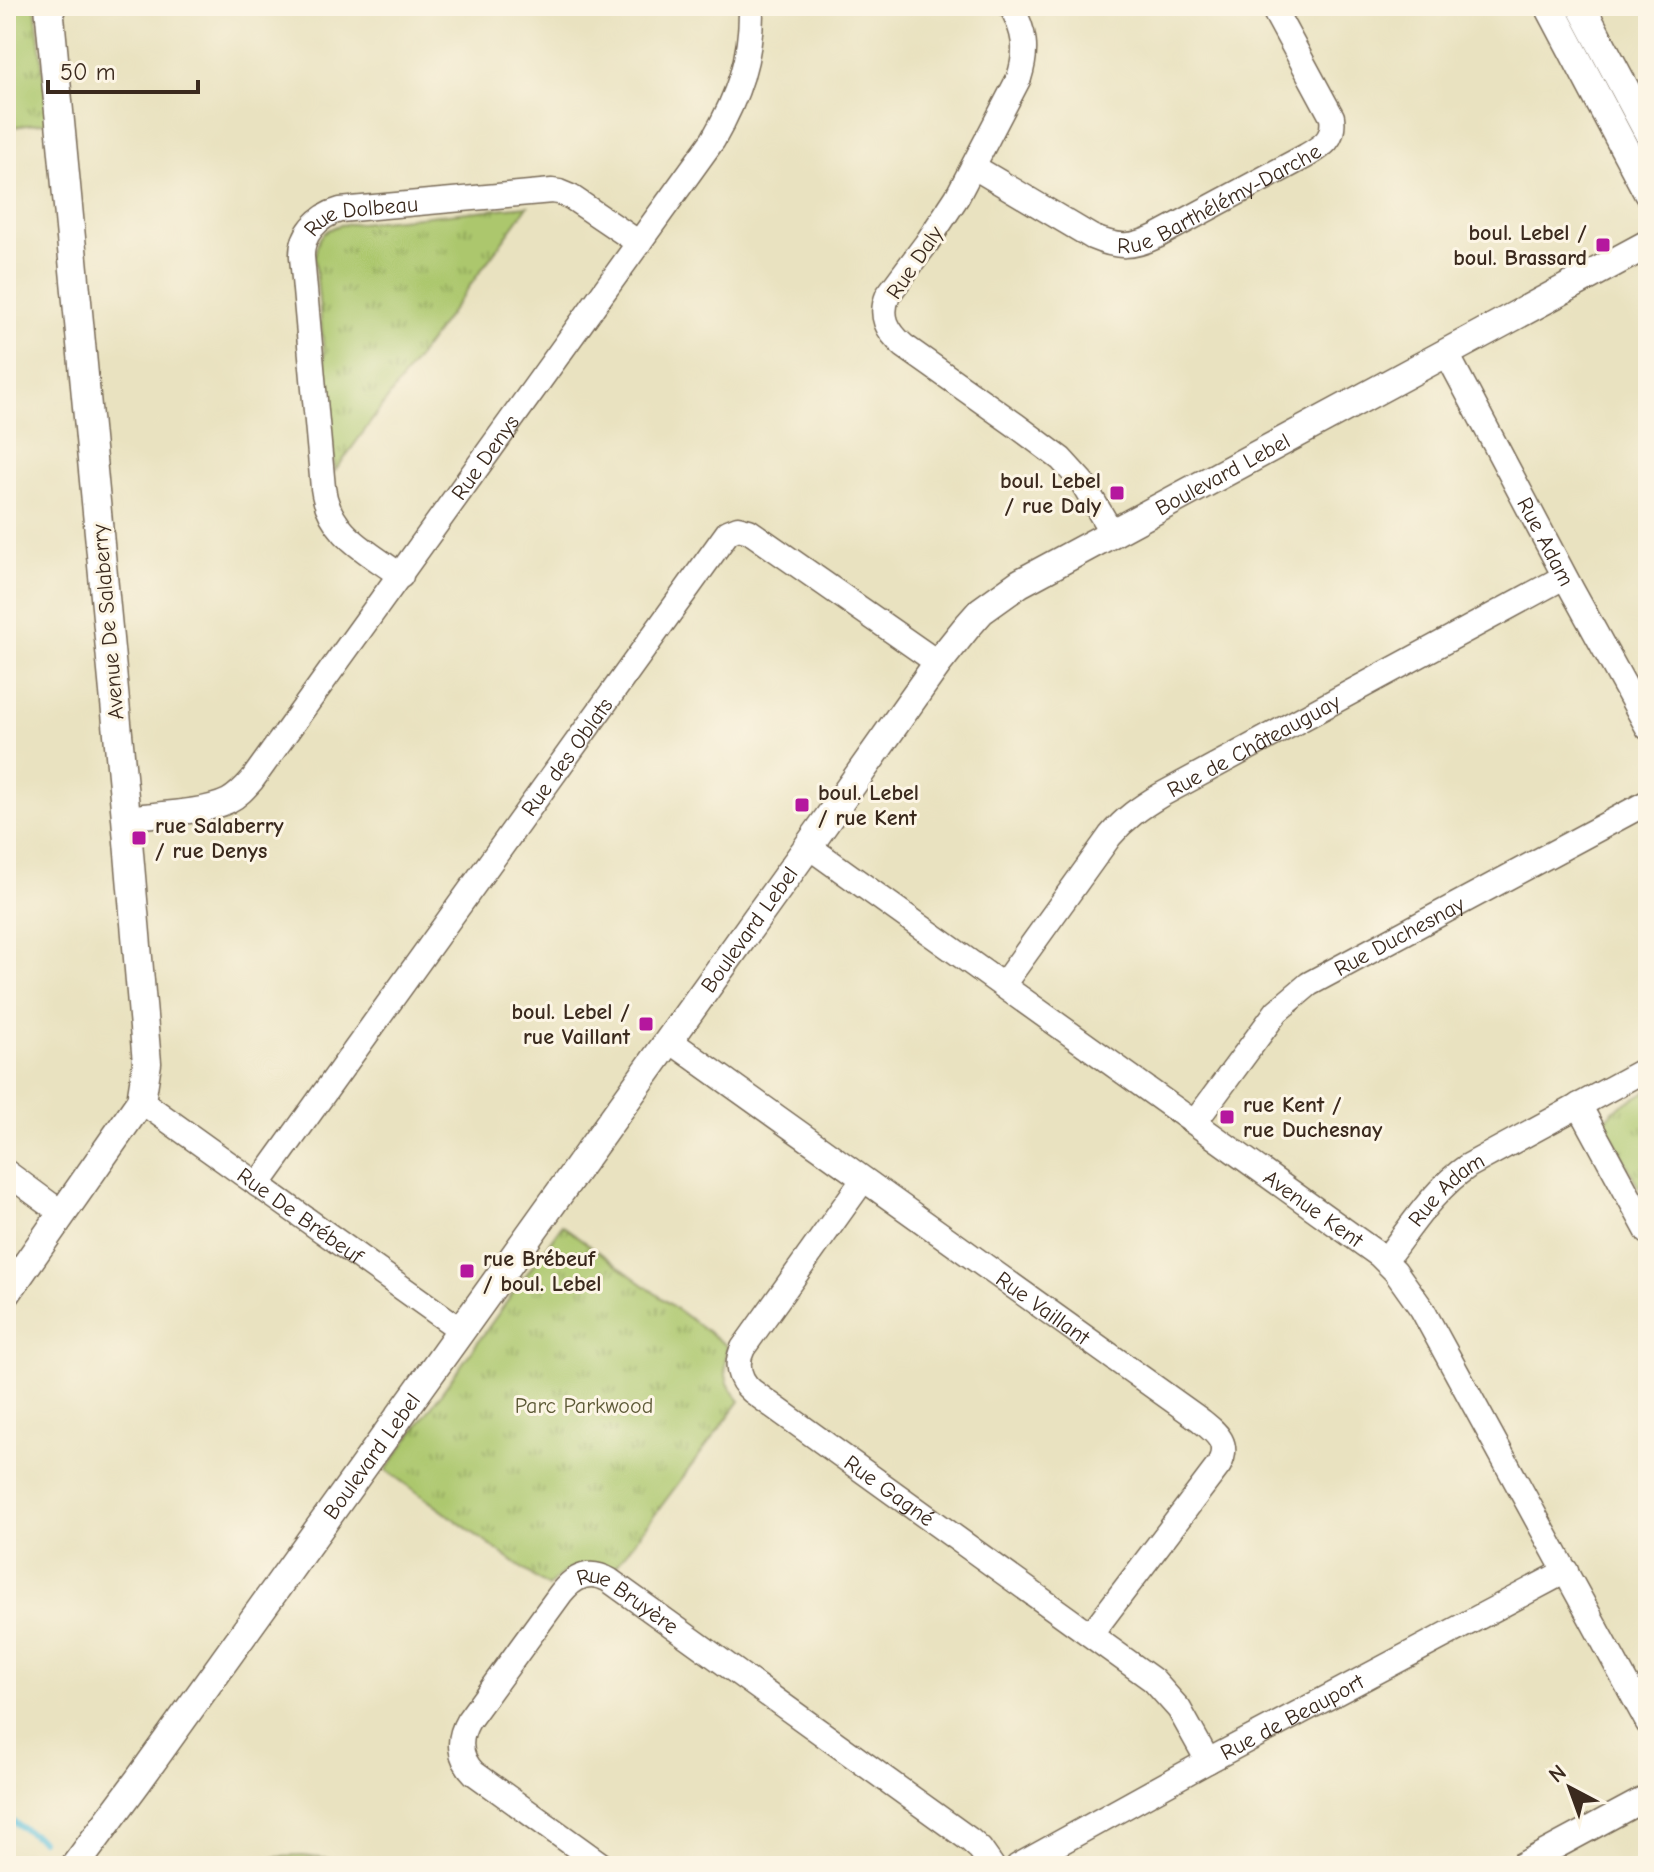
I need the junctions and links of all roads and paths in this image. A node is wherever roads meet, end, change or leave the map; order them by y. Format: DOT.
graph roads {
  1 [pos="49,6"];
  2 [pos="751,6"];
  3 [pos="1011,6"];
  4 [pos="1272,6"];
  5 [pos="1549,6"];
  6 [pos="1581,6"];
  7 [pos="1648,132"];
  8 [pos="974,167"];
  9 [pos="1648,193"];
  10 [pos="639,243"];
  11 [pos="1648,244"];
  12 [pos="1447,354"];
  13 [pos="1112,533"];
  14 [pos="401,576"];
  15 [pos="1564,577"];
  16 [pos="938,663"];
  17 [pos="1648,728"];
  18 [pos="1648,802"];
  19 [pos="126,818"];
  20 [pos="808,846"];
  21 [pos="1003,985"];
  22 [pos="669,1040"];
  23 [pos="1648,1068"];
  24 [pos="141,1101"];
  25 [pos="1579,1105"];
  26 [pos="1195,1122"];
  27 [pos="6,1172"];
  28 [pos="863,1180"];
  29 [pos="258,1185"];
  30 [pos="63,1214"];
  31 [pos="1648,1232"];
  32 [pos="1385,1260"];
  33 [pos="6,1294"];
  34 [pos="461,1330"];
  35 [pos="1566,1571"];
  36 [pos="1091,1634"];
  37 [pos="1648,1723"];
  38 [pos="1208,1761"];
  39 [pos="1648,1797"];
  40 [pos="75,1866"];
  41 [pos="603,1866"];
  42 [pos="992,1866"];
  43 [pos="1018,1866"];
  44 [pos="1520,1866"];
  1 -- 19 [label="street, Avenue De Salaberry"];
  2 -- 10 [label="street, Rue Denys"];
  3 -- 8 [label="street, Rue Daly"];
  4 -- 8 [label="street, Rue Barthélémy-Darche"];
  5 -- 9 [label="street"];
  6 -- 7 [label="street"];
  8 -- 13 [label="street, Rue Daly"];
  10 -- 14 [label="street, Rue Denys"];
  10 -- 14 [label="street, Rue Dolbeau"];
  11 -- 12 [label="street, Boulevard Lebel"];
  12 -- 13 [label="street, Boulevard Lebel"];
  12 -- 15 [label="street, Rue Adam"];
  13 -- 16 [label="street, Boulevard Lebel"];
  14 -- 19 [label="street, Rue Denys"];
  15 -- 17 [label="street, Rue Adam"];
  15 -- 21 [label="street, Rue de Châteauguay"];
  16 -- 20 [label="street, Boulevard Lebel"];
  16 -- 29 [label="street, Rue des Oblats"];
  18 -- 26 [label="street, Rue Duchesnay"];
  19 -- 24 [label="street, Avenue De Salaberry"];
  20 -- 21 [label="street, Avenue Kent"];
  20 -- 22 [label="street, Boulevard Lebel"];
  21 -- 26 [label="street, Avenue Kent"];
  22 -- 28 [label="street, Rue Vaillant"];
  22 -- 34 [label="street, Boulevard Lebel"];
  23 -- 25 [label="street, Rue Adam"];
  24 -- 29 [label="street, Rue De Brébeuf"];
  24 -- 30 [label="street, Avenue De Salaberry"];
  25 -- 31 [label="street"];
  25 -- 32 [label="street, Rue Adam"];
  26 -- 32 [label="street, Avenue Kent"];
  27 -- 30 [label="street"];
  28 -- 36 [label="street, Rue Gagné"];
  28 -- 36 [label="street, Rue Vaillant"];
  29 -- 34 [label="street, Rue De Brébeuf"];
  30 -- 33 [label="street, Avenue De Salaberry"];
  32 -- 35 [label="street, Avenue Kent"];
  34 -- 40 [label="street, Boulevard Lebel"];
  35 -- 37 [label="street, Avenue Kent"];
  35 -- 38 [label="street, Rue de Beauport"];
  36 -- 38 [label="street, Rue Gagné"];
  38 -- 43 [label="street, Rue de Beauport"];
  39 -- 44 [label="street"];
  41 -- 42 [label="street, Rue Bruyère"];
}
